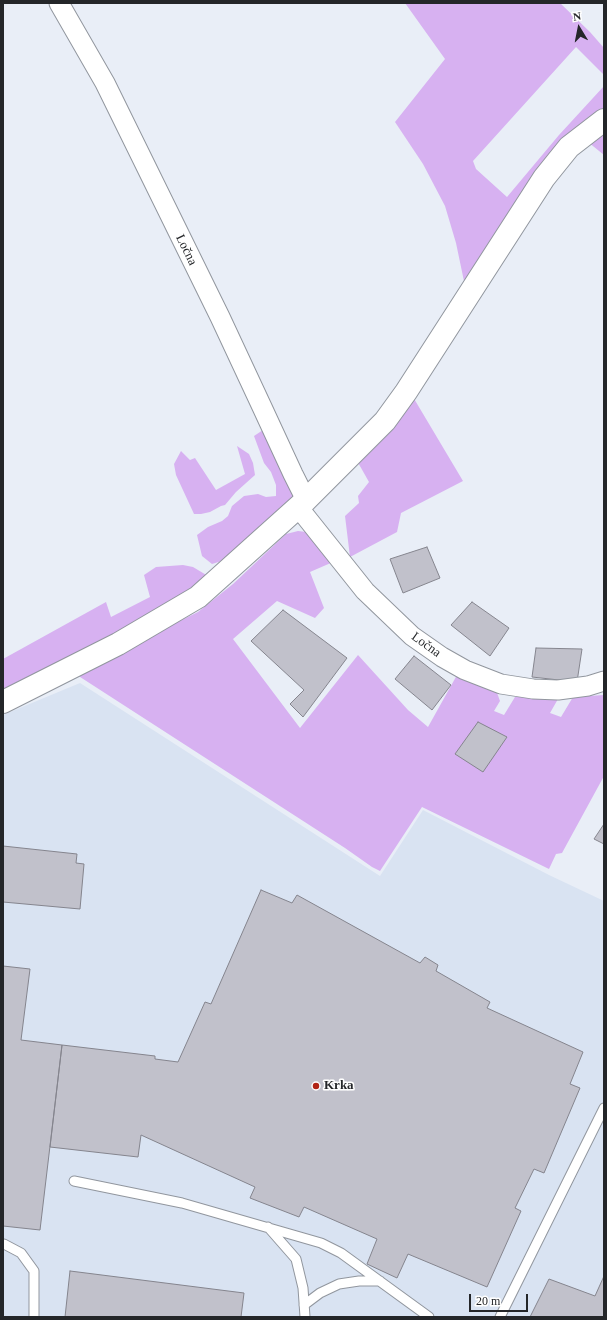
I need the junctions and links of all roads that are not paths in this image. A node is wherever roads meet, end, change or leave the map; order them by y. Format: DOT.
graph roads {
  1 [pos="59,3"];
  2 [pos="604,120"];
  3 [pos="302,504"];
  4 [pos="604,680"];
  5 [pos="3,702"];
  6 [pos="604,1108"];
  7 [pos="74,1181"];
  8 [pos="268,1227"];
  9 [pos="4,1244"];
  10 [pos="380,1282"];
  11 [pos="304,1304"];
  12 [pos="34,1317"];
  13 [pos="305,1317"];
  14 [pos="429,1317"];
  15 [pos="500,1317"];
  1 -- 3 [label="street, Ločna"];
  2 -- 3 [label="street"];
  3 -- 4 [label="street, Ločna"];
  3 -- 5 [label="street"];
  6 -- 15 [label="lane"];
  7 -- 8 [label="lane"];
  8 -- 10 [label="lane"];
  8 -- 11 [label="lane"];
  9 -- 12 [label="lane"];
  10 -- 11 [label="lane"];
  10 -- 14 [label="lane"];
  11 -- 13 [label="lane"];
}
